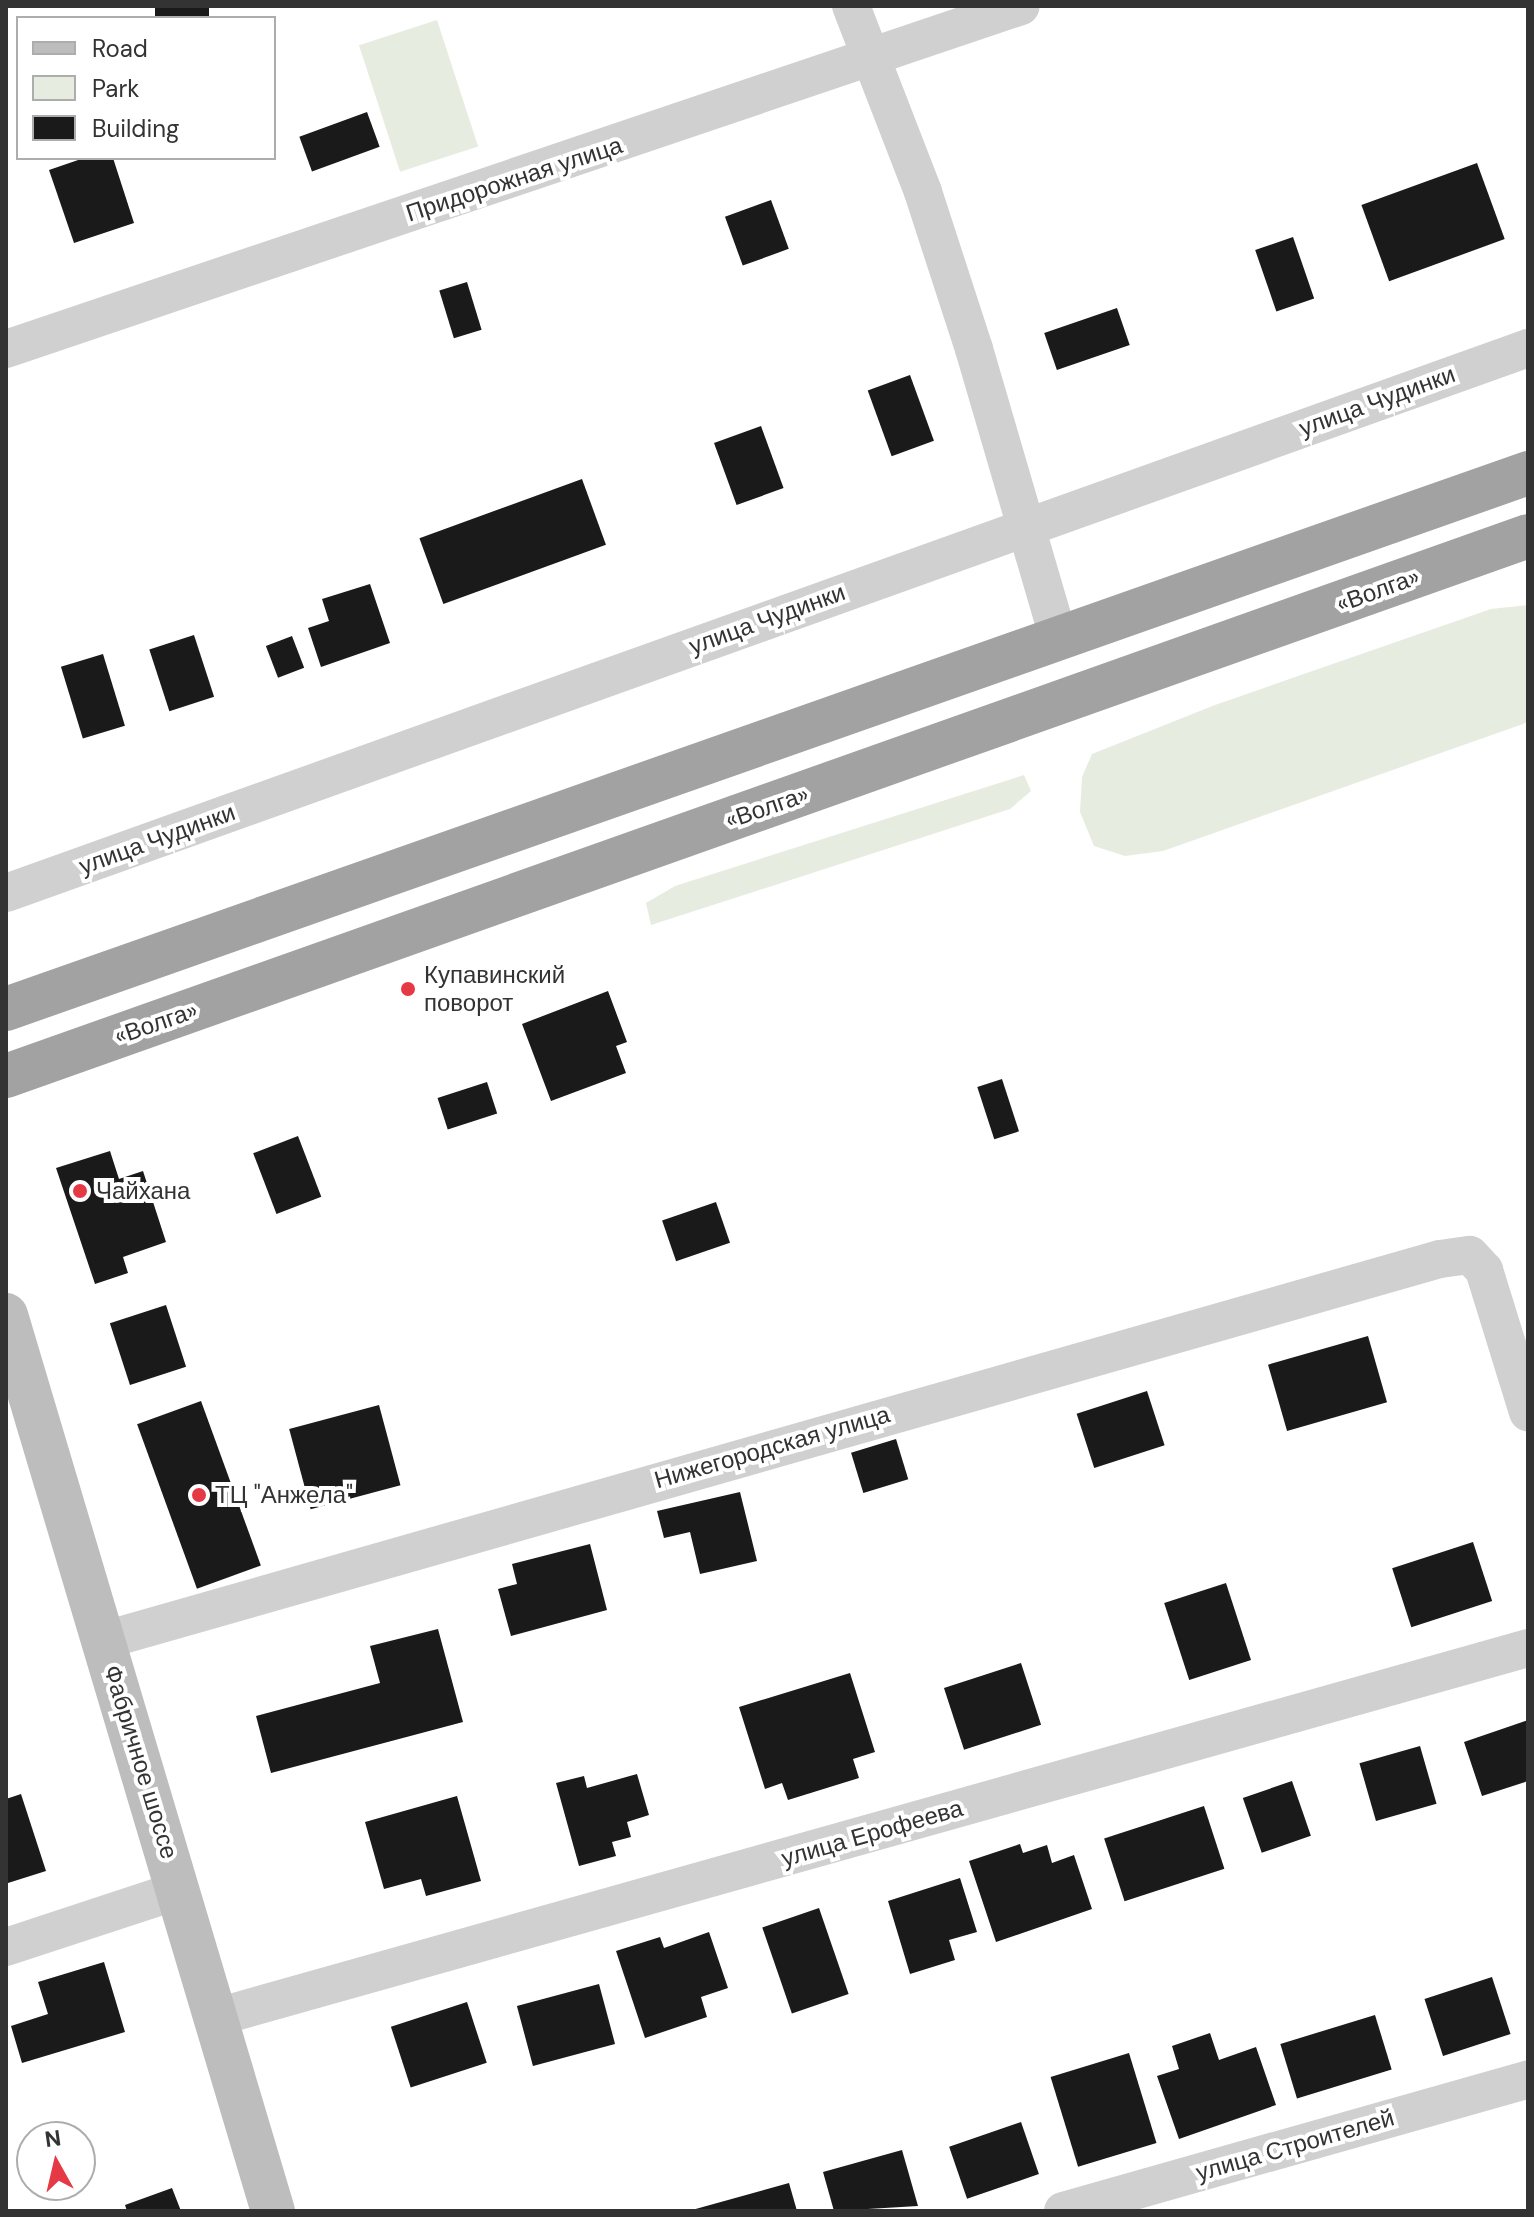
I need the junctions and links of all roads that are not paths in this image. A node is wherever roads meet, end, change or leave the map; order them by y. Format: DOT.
graph roads {
  1 [pos="851,6"];
  2 [pos="1021,6"];
  3 [pos="873,60"];
  4 [pos="1528,348"];
  5 [pos="6,349"];
  6 [pos="1528,473"];
  7 [pos="1028,525"];
  8 [pos="1528,536"];
  9 [pos="1059,640"];
  10 [pos="6,893"];
  11 [pos="6,1009"];
  12 [pos="6,1076"];
  13 [pos="6,1315"];
  14 [pos="1528,1412"];
  15 [pos="105,1640"];
  16 [pos="1528,1648"];
  17 [pos="179,1890"];
  18 [pos="6,1947"];
  19 [pos="217,2017"];
  20 [pos="1528,2079"];
  21 [pos="273,2211"];
  22 [pos="1063,2211"];
  1 -- 3 [label="street"];
  2 -- 3 [label="street, Придорожная улица"];
  3 -- 5 [label="street, Придорожная улица"];
  3 -- 7 [label="street"];
  4 -- 7 [label="street, улица Чудинки"];
  6 -- 9 [label="highway"];
  7 -- 9 [label="street"];
  7 -- 10 [label="street, улица Чудинки"];
  8 -- 12 [label="highway, «Волга»"];
  9 -- 11 [label="highway"];
  13 -- 15 [label="main road, Фабричное шоссе"];
  14 -- 15 [label="street, Нижегородская улица"];
  15 -- 17 [label="main road, Фабричное шоссе"];
  16 -- 19 [label="street, улица Ерофеева"];
  17 -- 18 [label="street"];
  17 -- 19 [label="main road, Фабричное шоссе"];
  19 -- 21 [label="main road, Фабричное шоссе"];
  20 -- 22 [label="street, улица Строителей"];
}
